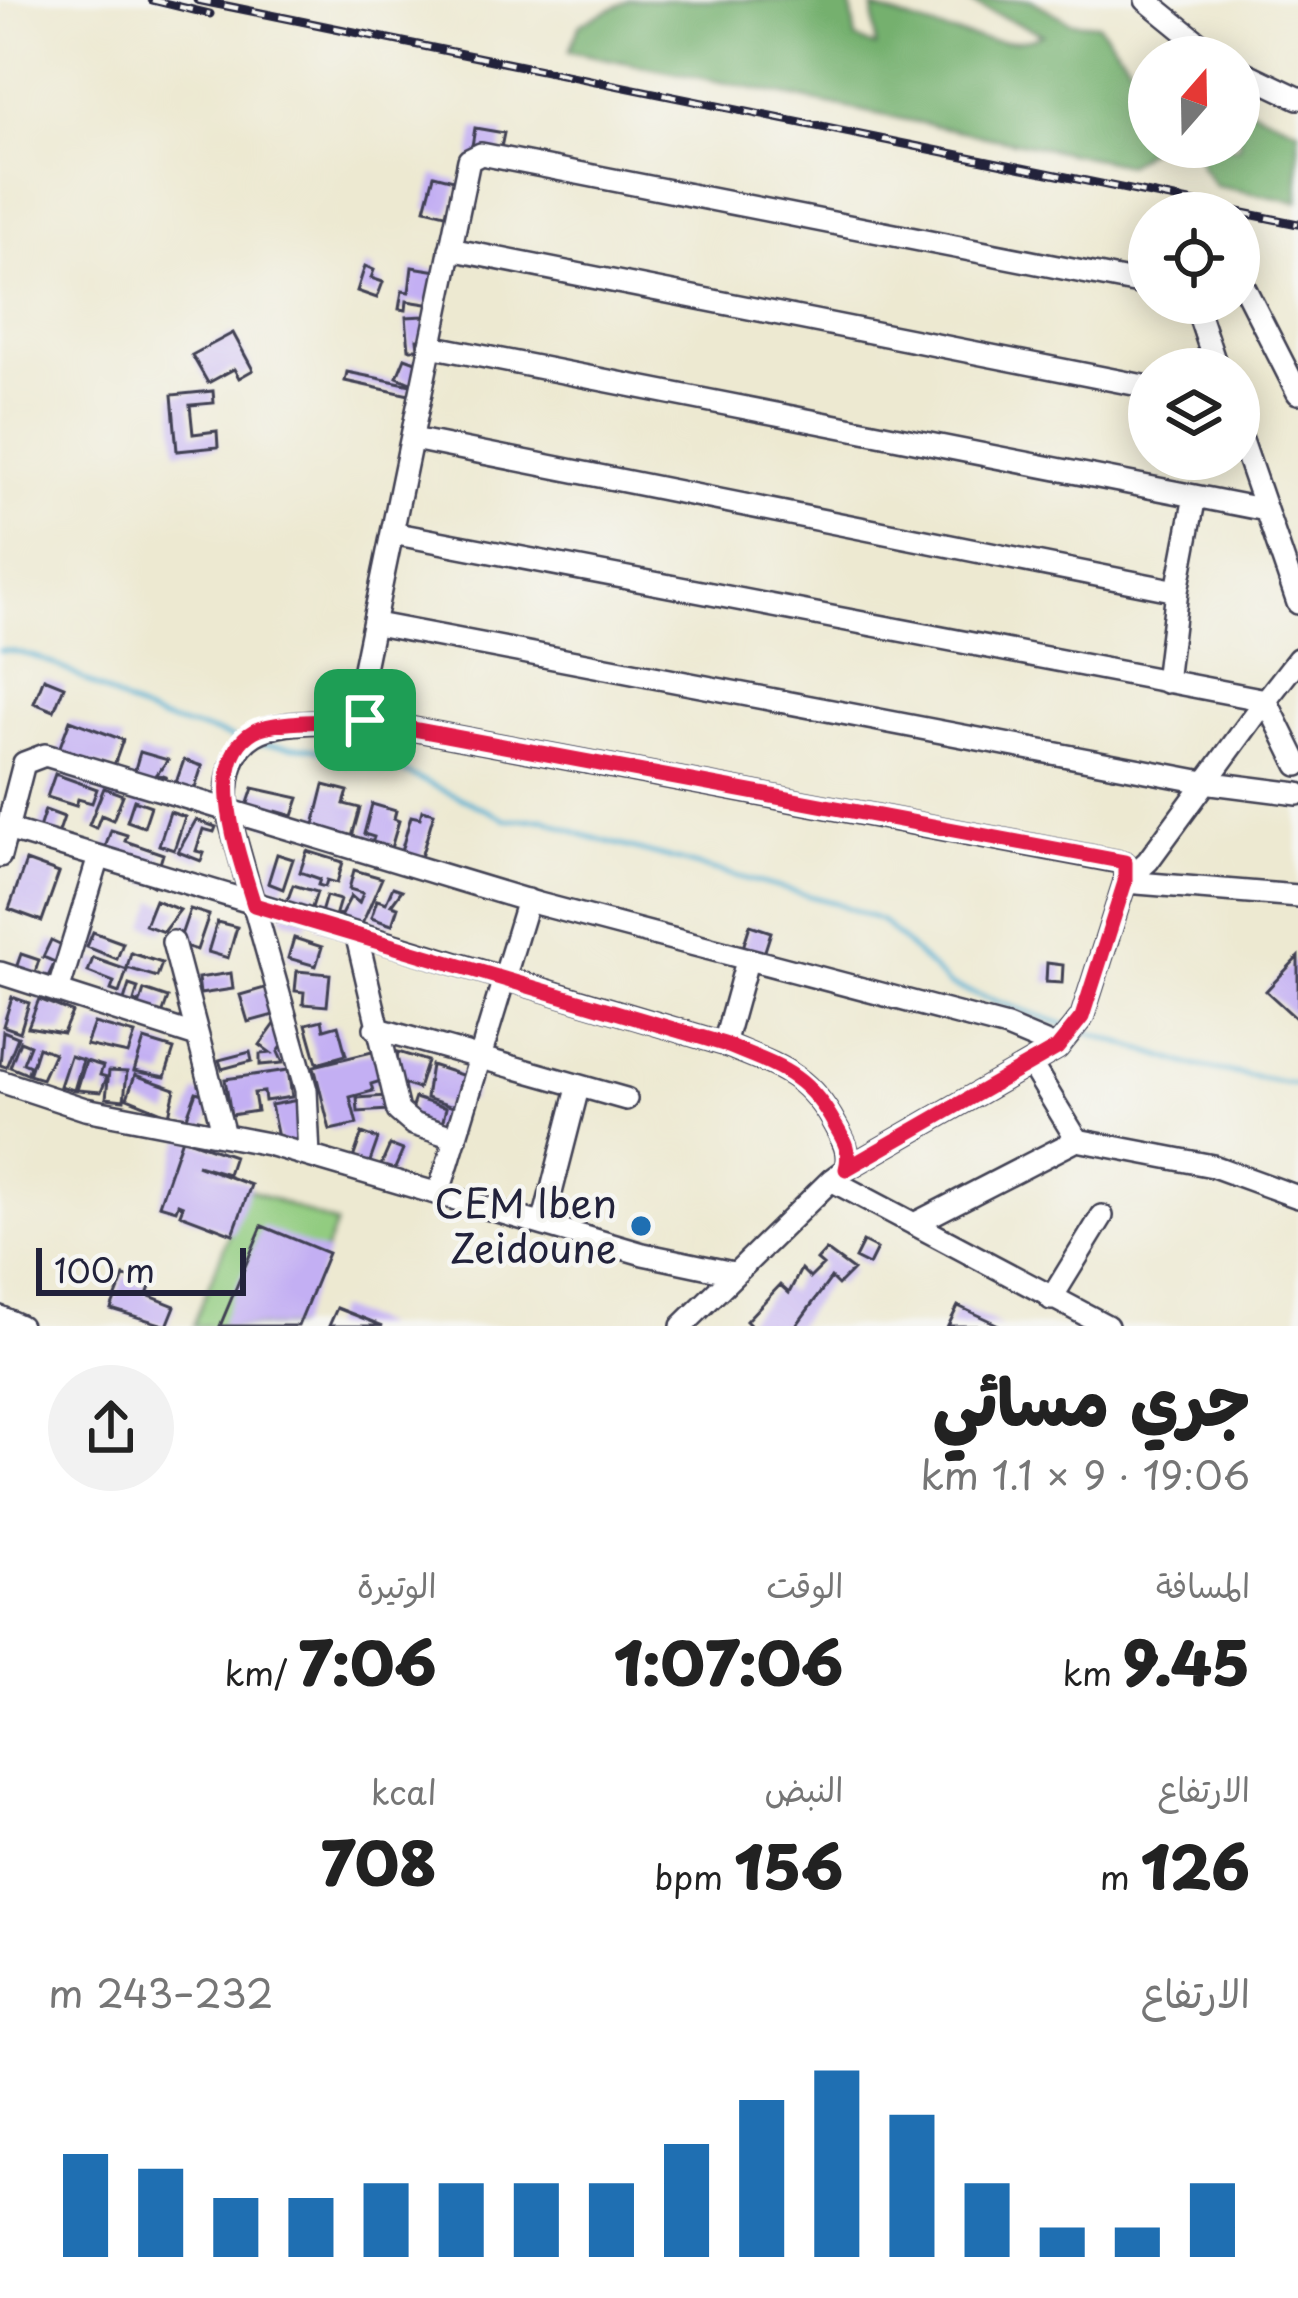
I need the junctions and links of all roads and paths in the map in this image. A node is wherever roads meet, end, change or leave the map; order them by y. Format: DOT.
graph roads {
  1 [pos="1146,0"];
  2 [pos="1190,36"];
  3 [pos="1260,80"];
  4 [pos="1298,98"];
  5 [pos="450,249"];
  6 [pos="1128,281"];
  7 [pos="1260,318"];
  8 [pos="430,346"];
  9 [pos="1128,383"];
  10 [pos="1298,393"];
  11 [pos="412,439"];
  12 [pos="1256,480"];
  13 [pos="1195,496"];
  14 [pos="1266,510"];
  15 [pos="392,533"];
  16 [pos="1177,591"];
  17 [pos="1298,603"];
  18 [pos="376,624"];
  19 [pos="1298,659"];
  20 [pos="1166,682"];
  21 [pos="1266,700"];
  22 [pos="365,720"];
  23 [pos="1298,766"];
  24 [pos="1204,782"];
  25 [pos="1298,794"];
  26 [pos="227,810"];
  27 [pos="7,829"];
  28 [pos="0,856"];
  29 [pos="99,857"];
  30 [pos="1125,882"];
  31 [pos="1298,896"];
  32 [pos="528,900"];
  33 [pos="254,905"];
  34 [pos="357,937"];
  35 [pos="173,942"];
  36 [pos="747,961"];
  37 [pos="0,973"];
  38 [pos="507,978"];
  39 [pos="58,992"];
  40 [pos="375,1028"];
  41 [pos="197,1036"];
  42 [pos="724,1044"];
  43 [pos="1057,1048"];
  44 [pos="482,1063"];
  45 [pos="1031,1064"];
  46 [pos="0,1081"];
  47 [pos="578,1088"];
  48 [pos="626,1099"];
  49 [pos="224,1135"];
  50 [pos="457,1138"];
  51 [pos="1077,1140"];
  52 [pos="309,1156"];
  53 [pos="839,1174"];
  54 [pos="440,1192"];
  55 [pos="1298,1197"];
  56 [pos="1102,1216"];
  57 [pos="543,1224"];
  58 [pos="914,1224"];
  59 [pos="733,1273"];
  60 [pos="1051,1298"];
  61 [pos="0,1318"];
  62 [pos="20,1326"];
  63 [pos="682,1326"];
  64 [pos="1107,1326"];
  1 -- 2 [label="street"];
  3 -- 4 [label="street"];
  5 -- 6 [label="street"];
  5 -- 8 [label="street"];
  5 -- 9 [label="street"];
  7 -- 10 [label="street"];
  8 -- 11 [label="street"];
  8 -- 13 [label="street"];
  11 -- 15 [label="street"];
  11 -- 16 [label="street"];
  12 -- 14 [label="street"];
  13 -- 14 [label="street"];
  13 -- 16 [label="street"];
  14 -- 17 [label="street"];
  15 -- 18 [label="street"];
  15 -- 20 [label="street"];
  16 -- 20 [label="street"];
  18 -- 22 [label="street"];
  18 -- 24 [label="street"];
  19 -- 21 [label="street"];
  20 -- 21 [label="street"];
  21 -- 23 [label="street"];
  21 -- 24 [label="street"];
  22 -- 26 [label="street"];
  22 -- 30 [label="street"];
  24 -- 25 [label="street"];
  24 -- 30 [label="street"];
  26 -- 27 [label="street"];
  26 -- 32 [label="street"];
  26 -- 33 [label="street"];
  27 -- 28 [label="street"];
  27 -- 29 [label="street"];
  29 -- 33 [label="street"];
  29 -- 39 [label="street"];
  30 -- 31 [label="street"];
  30 -- 43 [label="street"];
  32 -- 36 [label="street"];
  32 -- 38 [label="street"];
  33 -- 34 [label="street"];
  33 -- 52 [label="street"];
  34 -- 38 [label="street"];
  34 -- 40 [label="street"];
  35 -- 41 [label="street"];
  36 -- 42 [label="street"];
  36 -- 43 [label="street"];
  37 -- 39 [label="street"];
  38 -- 42 [label="street"];
  38 -- 44 [label="street"];
  39 -- 41 [label="street"];
  40 -- 44 [label="street"];
  40 -- 50 [label="street"];
  41 -- 49 [label="street"];
  42 -- 53 [label="street"];
  43 -- 45 [label="street"];
  44 -- 47 [label="street"];
  44 -- 50 [label="street"];
  45 -- 51 [label="street"];
  45 -- 53 [label="street"];
  46 -- 49 [label="street"];
  47 -- 48 [label="street"];
  47 -- 57 [label="street"];
  49 -- 52 [label="street"];
  50 -- 54 [label="street"];
  51 -- 55 [label="street"];
  51 -- 58 [label="street"];
  52 -- 54 [label="street"];
  53 -- 58 [label="street"];
  53 -- 59 [label="street"];
  54 -- 57 [label="street"];
  56 -- 60 [label="street"];
  57 -- 59 [label="street"];
  58 -- 60 [label="street"];
  59 -- 63 [label="street"];
  60 -- 64 [label="street"];
  61 -- 62 [label="street"];
}
